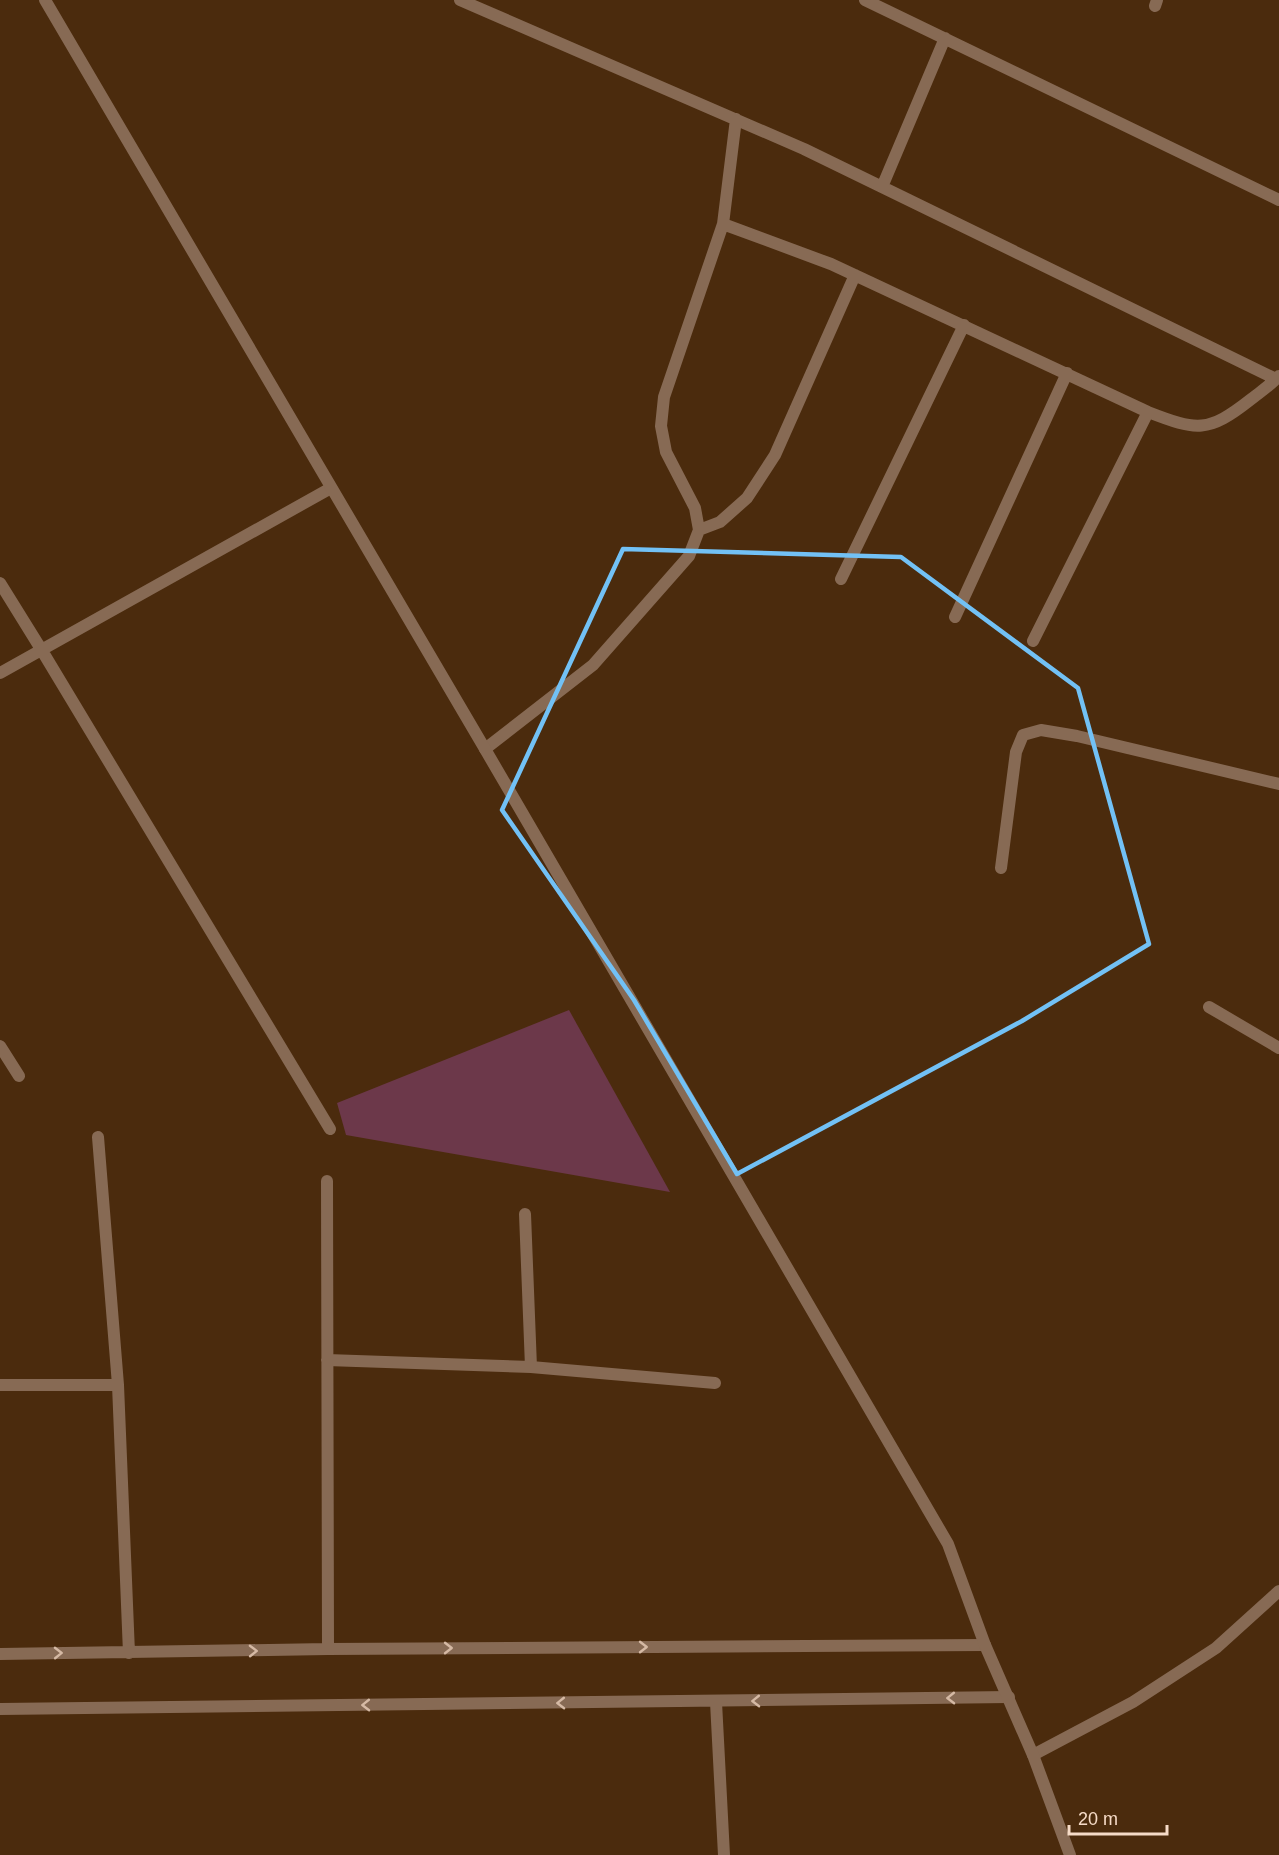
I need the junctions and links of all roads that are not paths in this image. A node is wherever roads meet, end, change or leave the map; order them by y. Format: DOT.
graph roads {
  1 [pos="45,0"];
  2 [pos="460,0"];
  3 [pos="866,0"];
  4 [pos="945,38"];
  5 [pos="736,119"];
  6 [pos="882,187"];
  7 [pos="1279,200"];
  8 [pos="723,224"];
  9 [pos="855,275"];
  10 [pos="964,326"];
  11 [pos="1067,373"];
  12 [pos="1278,378"];
  13 [pos="1148,412"];
  14 [pos="330,488"];
  15 [pos="699,530"];
  16 [pos="841,579"];
  17 [pos="0,584"];
  18 [pos="955,616"];
  19 [pos="1033,641"];
  20 [pos="42,649"];
  21 [pos="0,673"];
  22 [pos="485,749"];
  23 [pos="1279,784"];
  24 [pos="1001,868"];
  25 [pos="1209,1007"];
  26 [pos="0,1046"];
  27 [pos="1279,1048"];
  28 [pos="19,1076"];
  29 [pos="330,1129"];
  30 [pos="98,1137"];
  31 [pos="327,1181"];
  32 [pos="525,1214"];
  33 [pos="327,1360"];
  34 [pos="531,1367"];
  35 [pos="715,1383"];
  36 [pos="0,1384"];
  37 [pos="118,1385"];
  38 [pos="1279,1591"];
  39 [pos="985,1645"];
  40 [pos="328,1649"];
  41 [pos="129,1653"];
  42 [pos="0,1654"];
  43 [pos="1009,1697"];
  44 [pos="716,1702"];
  45 [pos="0,1709"];
  46 [pos="1033,1755"];
  47 [pos="724,1855"];
  48 [pos="1070,1855"];
  1 -- 14 [label="street"];
  2 -- 5 [label="street"];
  3 -- 4 [label="street"];
  4 -- 6 [label="street"];
  4 -- 7 [label="street"];
  5 -- 6 [label="street"];
  5 -- 8 [label="street"];
  6 -- 12 [label="street"];
  8 -- 9 [label="street"];
  8 -- 15 [label="street"];
  9 -- 10 [label="street"];
  9 -- 15 [label="street"];
  10 -- 11 [label="street"];
  10 -- 16 [label="street"];
  11 -- 13 [label="street"];
  11 -- 18 [label="street"];
  12 -- 13 [label="street"];
  13 -- 19 [label="street"];
  14 -- 20 [label="street"];
  14 -- 22 [label="street"];
  15 -- 22 [label="street"];
  17 -- 20 [label="street"];
  20 -- 21 [label="street"];
  20 -- 29 [label="street"];
  22 -- 39 [label="street"];
  23 -- 24 [label="street"];
  25 -- 27 [label="street"];
  26 -- 28 [label="street"];
  30 -- 37 [label="street"];
  31 -- 33 [label="street"];
  32 -- 34 [label="street"];
  33 -- 34 [label="street"];
  33 -- 40 [label="street"];
  34 -- 35 [label="street"];
  36 -- 37 [label="street"];
  37 -- 41 [label="street"];
  38 -- 46 [label="street"];
  40 -- 39 [label="street, one-way"];
  39 -- 43 [label="street"];
  41 -- 40 [label="street, one-way"];
  42 -- 41 [label="street, one-way"];
  43 -- 44 [label="street, one-way"];
  43 -- 46 [label="street"];
  44 -- 45 [label="street, one-way"];
  44 -- 47 [label="street"];
  46 -- 48 [label="street"];
}
